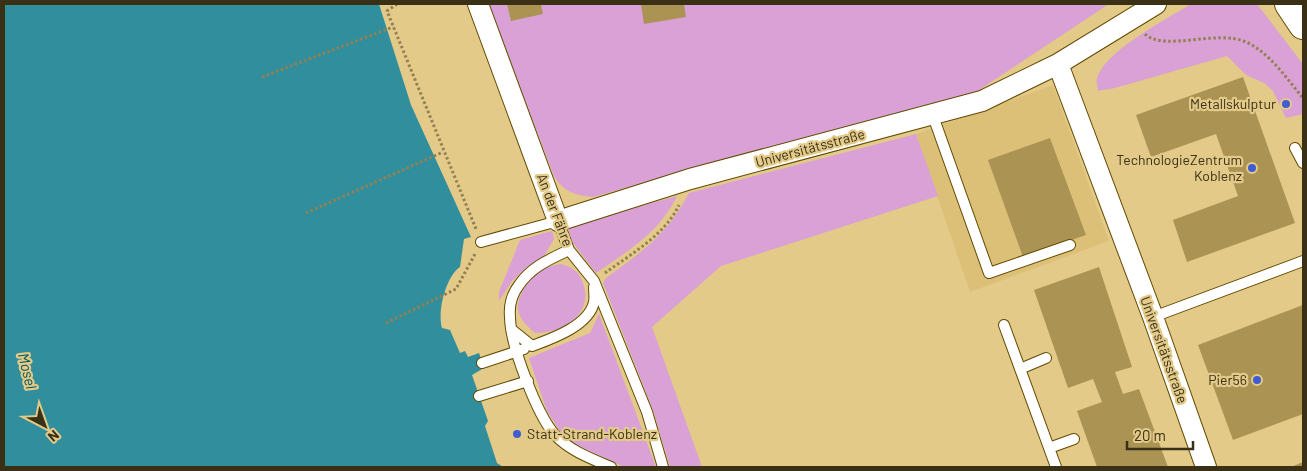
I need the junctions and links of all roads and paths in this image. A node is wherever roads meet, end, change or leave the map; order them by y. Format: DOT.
graph roads {
  1 [pos="396,4"];
  2 [pos="478,4"];
  3 [pos="1289,4"];
  4 [pos="1144,13"];
  5 [pos="1303,24"];
  6 [pos="393,27"];
  7 [pos="1058,64"];
  8 [pos="262,78"];
  9 [pos="1303,98"];
  10 [pos="933,116"];
  11 [pos="1294,148"];
  12 [pos="443,152"];
  13 [pos="1303,163"];
  14 [pos="690,179"];
  15 [pos="306,213"];
  16 [pos="558,221"];
  17 [pos="482,242"];
  18 [pos="1070,245"];
  19 [pos="569,250"];
  20 [pos="1303,261"];
  21 [pos="594,281"];
  22 [pos="1153,317"];
  23 [pos="386,323"];
  24 [pos="1004,325"];
  25 [pos="512,330"];
  26 [pos="532,346"];
  27 [pos="518,352"];
  28 [pos="1046,358"];
  29 [pos="482,363"];
  30 [pos="1020,369"];
  31 [pos="528,381"];
  32 [pos="478,396"];
  33 [pos="1074,439"];
  34 [pos="1049,448"];
  35 [pos="611,467"];
  36 [pos="663,467"];
  37 [pos="1056,467"];
  38 [pos="1206,467"];
  1 -- 6 [label="path"];
  2 -- 16 [label="street, An der Fähre"];
  3 -- 5 [label="main road"];
  4 -- 7 [label="street, Universitätsstraße"];
  4 -- 9 [label="path"];
  6 -- 8 [label="path"];
  6 -- 12 [label="path"];
  7 -- 10 [label="street, Universitätsstraße"];
  7 -- 22 [label="street, Universitätsstraße"];
  10 -- 14 [label="street, Universitätsstraße"];
  10 -- 18 [label="lane"];
  11 -- 13 [label="lane"];
  12 -- 15 [label="path"];
  12 -- 17 [label="path"];
  14 -- 16 [label="street, Universitätsstraße"];
  14 -- 21 [label="path"];
  16 -- 17 [label="lane"];
  16 -- 19 [label="lane, An der Fähre"];
  17 -- 23 [label="path"];
  19 -- 21 [label="lane, An der Fähre"];
  19 -- 25 [label="lane"];
  20 -- 22 [label="lane"];
  21 -- 26 [label="lane"];
  21 -- 36 [label="lane, An der Fähre"];
  22 -- 38 [label="street, Universitätsstraße"];
  24 -- 30 [label="lane"];
  25 -- 26 [label="lane"];
  25 -- 27 [label="lane"];
  26 -- 27 [label="lane"];
  27 -- 29 [label="lane"];
  27 -- 31 [label="lane"];
  28 -- 30 [label="lane"];
  30 -- 34 [label="lane"];
  31 -- 32 [label="lane"];
  31 -- 35 [label="lane"];
  33 -- 34 [label="lane"];
  34 -- 37 [label="lane"];
}
